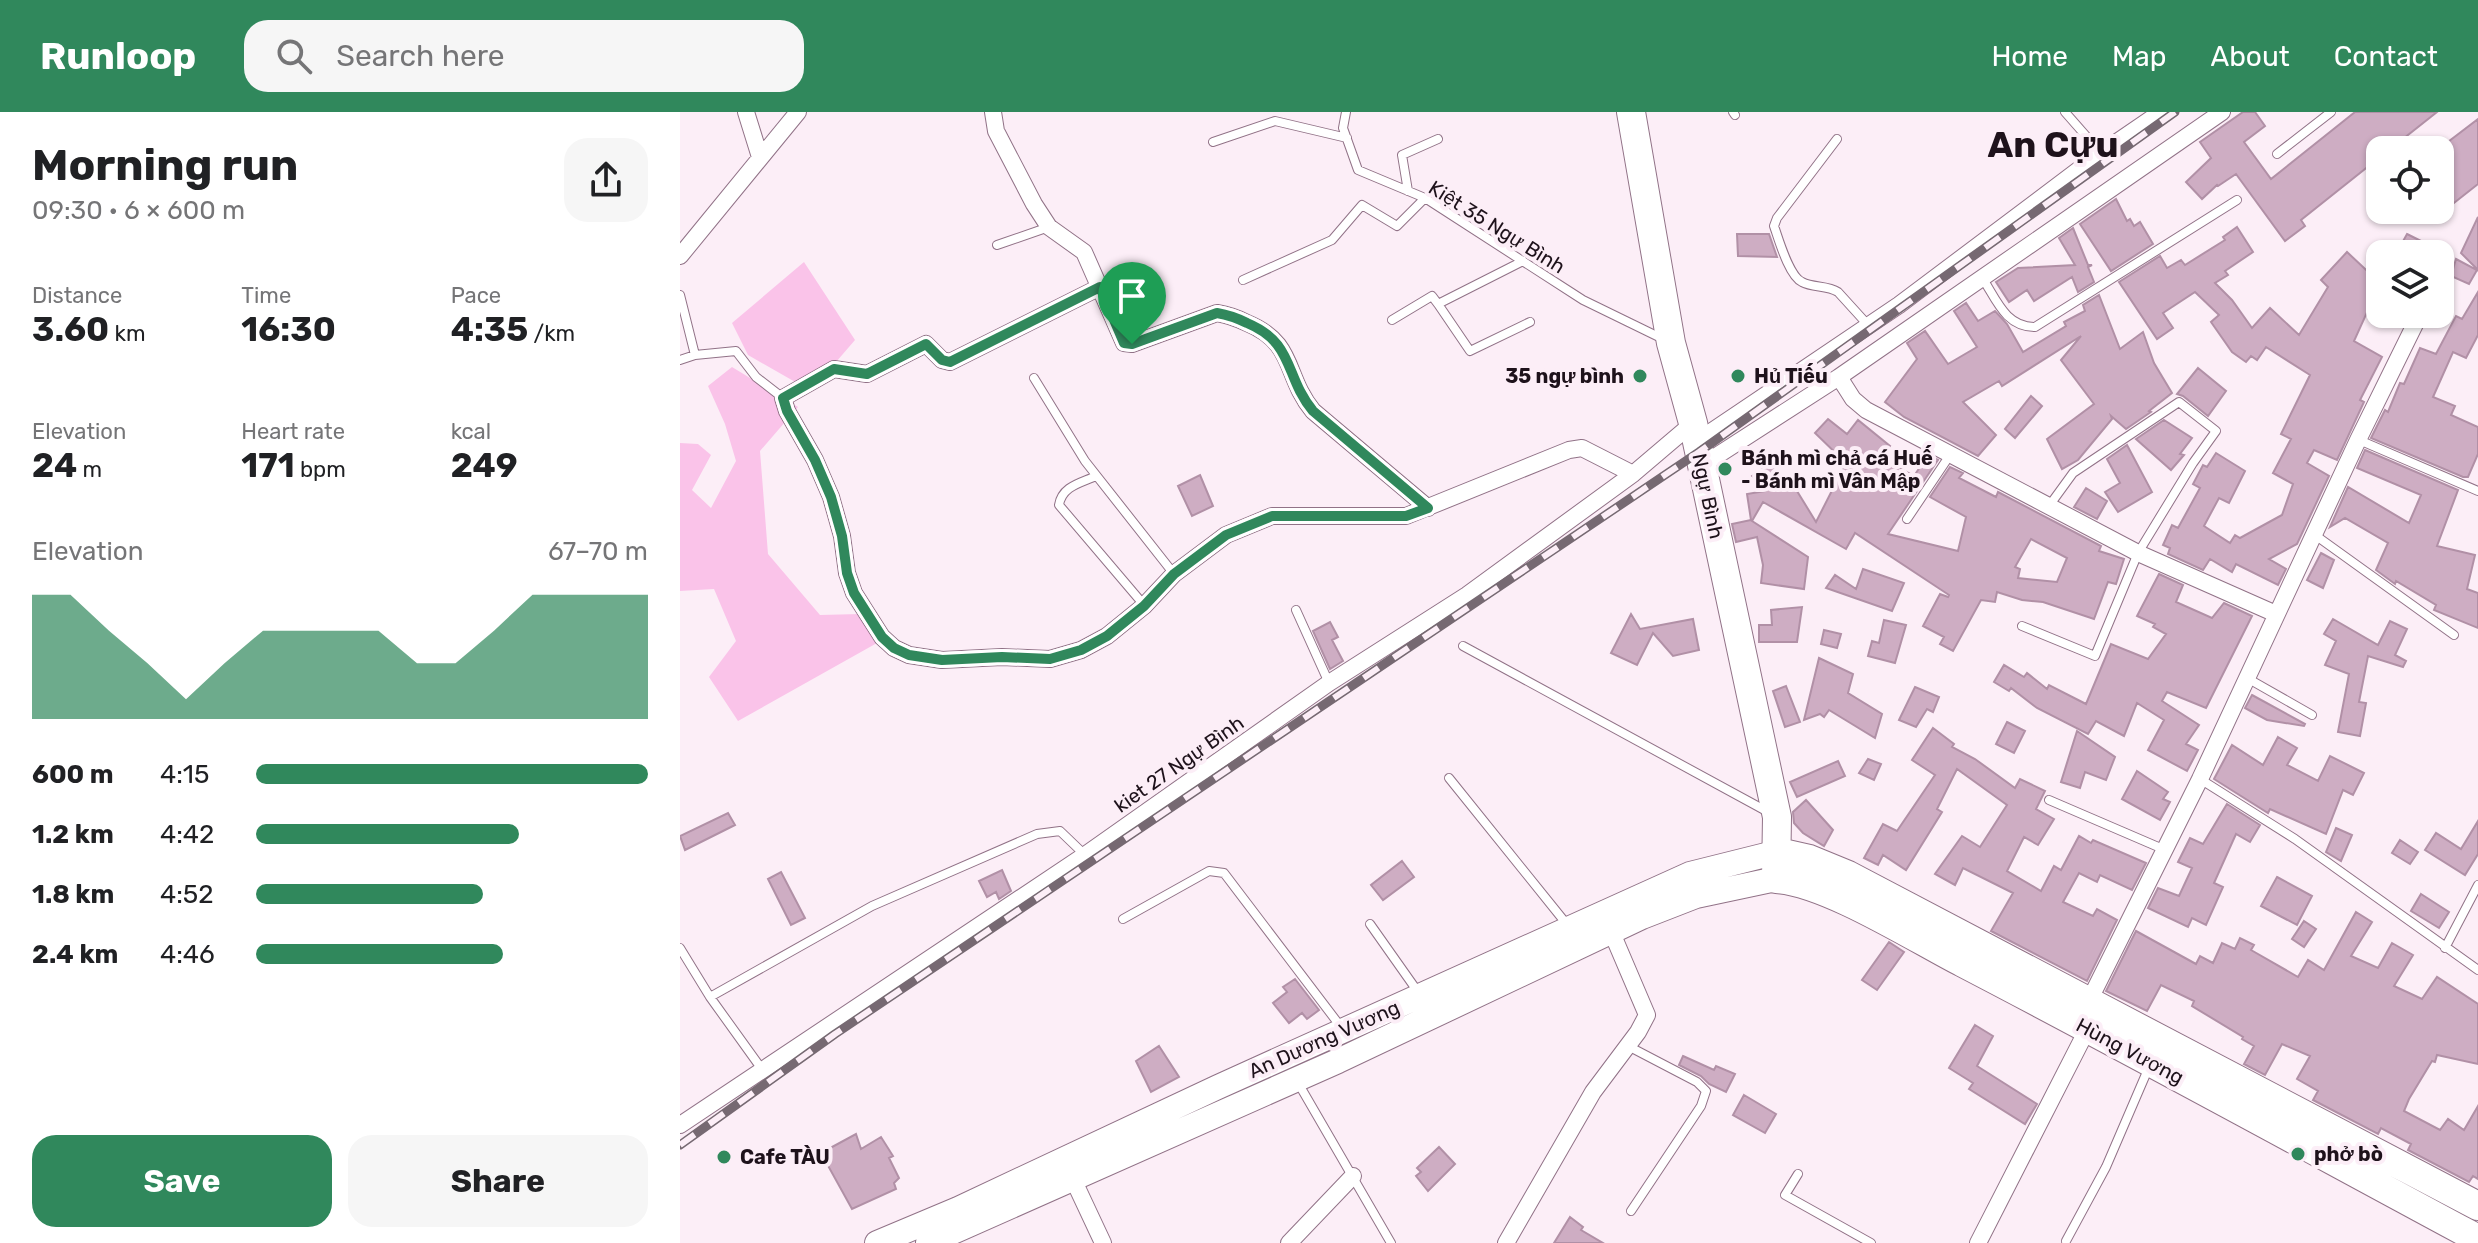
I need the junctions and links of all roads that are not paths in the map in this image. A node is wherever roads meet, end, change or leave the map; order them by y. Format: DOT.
graph roads {
  1 [pos="746,112"];
  2 [pos="798,112"];
  3 [pos="993,112"];
  4 [pos="1346,112"];
  5 [pos="1631,112"];
  6 [pos="2065,112"];
  7 [pos="2161,112"];
  8 [pos="2222,112"];
  9 [pos="2331,112"];
  10 [pos="1273,117"];
  11 [pos="1347,138"];
  12 [pos="1438,139"];
  13 [pos="1837,139"];
  14 [pos="1213,142"];
  15 [pos="2101,153"];
  16 [pos="2277,154"];
  17 [pos="760,157"];
  18 [pos="1408,191"];
  19 [pos="1425,198"];
  20 [pos="2237,200"];
  21 [pos="1049,227"];
  22 [pos="997,245"];
  23 [pos="680,256"];
  24 [pos="1523,261"];
  25 [pos="1983,279"];
  26 [pos="1243,280"];
  27 [pos="1100,287"];
  28 [pos="680,295"];
  29 [pos="1438,304"];
  30 [pos="1392,320"];
  31 [pos="1530,322"];
  32 [pos="1869,326"];
  33 [pos="2413,328"];
  34 [pos="1671,343"];
  35 [pos="695,355"];
  36 [pos="680,360"];
  37 [pos="1839,377"];
  38 [pos="1034,378"];
  39 [pos="783,398"];
  40 [pos="2358,440"];
  41 [pos="1697,444"];
  42 [pos="1950,455"];
  43 [pos="1633,474"];
  44 [pos="1096,476"];
  45 [pos="2478,491"];
  46 [pos="2048,507"];
  47 [pos="1428,508"];
  48 [pos="1907,519"];
  49 [pos="2314,534"];
  50 [pos="2138,553"];
  51 [pos="1174,574"];
  52 [pos="1144,606"];
  53 [pos="1296,610"];
  54 [pos="2276,614"];
  55 [pos="2022,626"];
  56 [pos="2454,635"];
  57 [pos="1463,646"];
  58 [pos="2247,678"];
  59 [pos="1329,683"];
  60 [pos="2312,715"];
  61 [pos="1449,778"];
  62 [pos="2200,779"];
  63 [pos="2049,800"];
  64 [pos="1777,817"];
  65 [pos="2163,849"];
  66 [pos="1085,855"];
  67 [pos="1777,866"];
  68 [pos="2478,885"];
  69 [pos="1123,919"];
  70 [pos="1370,924"];
  71 [pos="1570,927"];
  72 [pos="1612,933"];
  73 [pos="680,948"];
  74 [pos="2445,948"];
  75 [pos="2478,970"];
  76 [pos="1420,995"];
  77 [pos="710,997"];
  78 [pos="2088,1015"];
  79 [pos="1344,1030"];
  80 [pos="1628,1046"];
  81 [pos="2151,1062"];
  82 [pos="761,1068"];
  83 [pos="1296,1080"];
  84 [pos="680,1125"];
  85 [pos="1157,1129"];
  86 [pos="1798,1174"];
  87 [pos="1353,1176"];
  88 [pos="1073,1179"];
  89 [pos="2478,1206"];
  90 [pos="1631,1211"];
  91 [pos="2478,1239"];
  92 [pos="2066,1241"];
  93 [pos="877,1243"];
  94 [pos="928,1243"];
  95 [pos="1103,1243"];
  96 [pos="1289,1243"];
  97 [pos="1391,1243"];
  98 [pos="1506,1243"];
  99 [pos="1871,1243"];
  100 [pos="1978,1243"];
  1 -- 17 [label="street"];
  2 -- 17 [label="street"];
  3 -- 21 [label="street"];
  4 -- 11 [label="lane, Kiệt 35 Ngự Bình"];
  5 -- 34 [label="highway, Ngự Bình"];
  6 -- 15 [label="lane"];
  7 -- 15 [label="street"];
  8 -- 25 [label="street"];
  9 -- 16 [label="lane"];
  10 -- 11 [label="lane"];
  10 -- 14 [label="lane"];
  11 -- 18 [label="lane, Kiệt 35 Ngự Bình"];
  12 -- 18 [label="lane"];
  13 -- 32 [label="lane"];
  15 -- 32 [label="street"];
  17 -- 23 [label="street"];
  18 -- 19 [label="lane, Kiệt 35 Ngự Bình"];
  19 -- 24 [label="lane, Kiệt 35 Ngự Bình"];
  19 -- 26 [label="lane"];
  20 -- 25 [label="lane"];
  21 -- 22 [label="lane"];
  21 -- 27 [label="street"];
  24 -- 29 [label="lane"];
  24 -- 34 [label="lane, Kiệt 35 Ngự Bình"];
  25 -- 37 [label="street"];
  27 -- 39 [label="street"];
  27 -- 47 [label="street"];
  28 -- 35 [label="lane"];
  29 -- 30 [label="lane"];
  29 -- 31 [label="lane"];
  32 -- 41 [label="street"];
  33 -- 40 [label="street"];
  34 -- 41 [label="highway, Ngự Bình"];
  35 -- 36 [label="lane"];
  35 -- 39 [label="lane"];
  37 -- 41 [label="street"];
  37 -- 42 [label="street"];
  38 -- 44 [label="lane"];
  39 -- 52 [label="street"];
  40 -- 45 [label="lane"];
  40 -- 49 [label="street"];
  41 -- 43 [label="street, kiet 27 Ngự Bình"];
  41 -- 64 [label="highway, Ngự Bình"];
  42 -- 46 [label="street"];
  42 -- 48 [label="lane"];
  43 -- 47 [label="street"];
  43 -- 59 [label="street, kiet 27 Ngự Bình"];
  44 -- 51 [label="lane"];
  44 -- 52 [label="lane"];
  46 -- 50 [label="street"];
  46 -- 50 [label="lane"];
  47 -- 51 [label="street"];
  49 -- 54 [label="street"];
  49 -- 56 [label="lane"];
  50 -- 54 [label="street"];
  50 -- 55 [label="lane"];
  51 -- 52 [label="street"];
  53 -- 59 [label="lane"];
  54 -- 58 [label="street"];
  57 -- 64 [label="lane"];
  58 -- 60 [label="lane"];
  58 -- 62 [label="street"];
  59 -- 66 [label="street, kiet 27 Ngự Bình"];
  61 -- 71 [label="lane"];
  62 -- 65 [label="street"];
  62 -- 74 [label="lane"];
  63 -- 65 [label="lane"];
  64 -- 67 [label="highway, Ngự Bình"];
  65 -- 78 [label="street"];
  66 -- 77 [label="lane"];
  66 -- 82 [label="street, kiet 27 Ngự Bình"];
  67 -- 71 [label="main road, An Dương Vương"];
  67 -- 72 [label="main road, An Dương Vương"];
  67 -- 78 [label="highway, Hùng Vương"];
  68 -- 74 [label="lane"];
  69 -- 79 [label="lane"];
  70 -- 76 [label="lane"];
  71 -- 76 [label="main road, An Dương Vương"];
  72 -- 80 [label="street"];
  72 -- 83 [label="main road, An Dương Vương"];
  73 -- 77 [label="lane"];
  74 -- 75 [label="lane"];
  76 -- 79 [label="main road, An Dương Vương"];
  77 -- 82 [label="lane"];
  78 -- 81 [label="highway, Hùng Vương"];
  78 -- 89 [label="highway, Hùng Vương"];
  78 -- 100 [label="street"];
  79 -- 85 [label="main road, An Dương Vương"];
  80 -- 90 [label="lane"];
  80 -- 98 [label="street"];
  81 -- 91 [label="highway, Hùng Vương"];
  81 -- 92 [label="lane"];
  82 -- 84 [label="street, kiet 27 Ngự Bình"];
  83 -- 85 [label="main road, An Dương Vương"];
  83 -- 87 [label="lane"];
  85 -- 88 [label="main road, An Dương Vương"];
  85 -- 93 [label="main road, An Dương Vương"];
  86 -- 99 [label="lane"];
  87 -- 96 [label="street"];
  87 -- 97 [label="lane"];
  88 -- 94 [label="main road, An Dương Vương"];
  88 -- 95 [label="street"];
}
